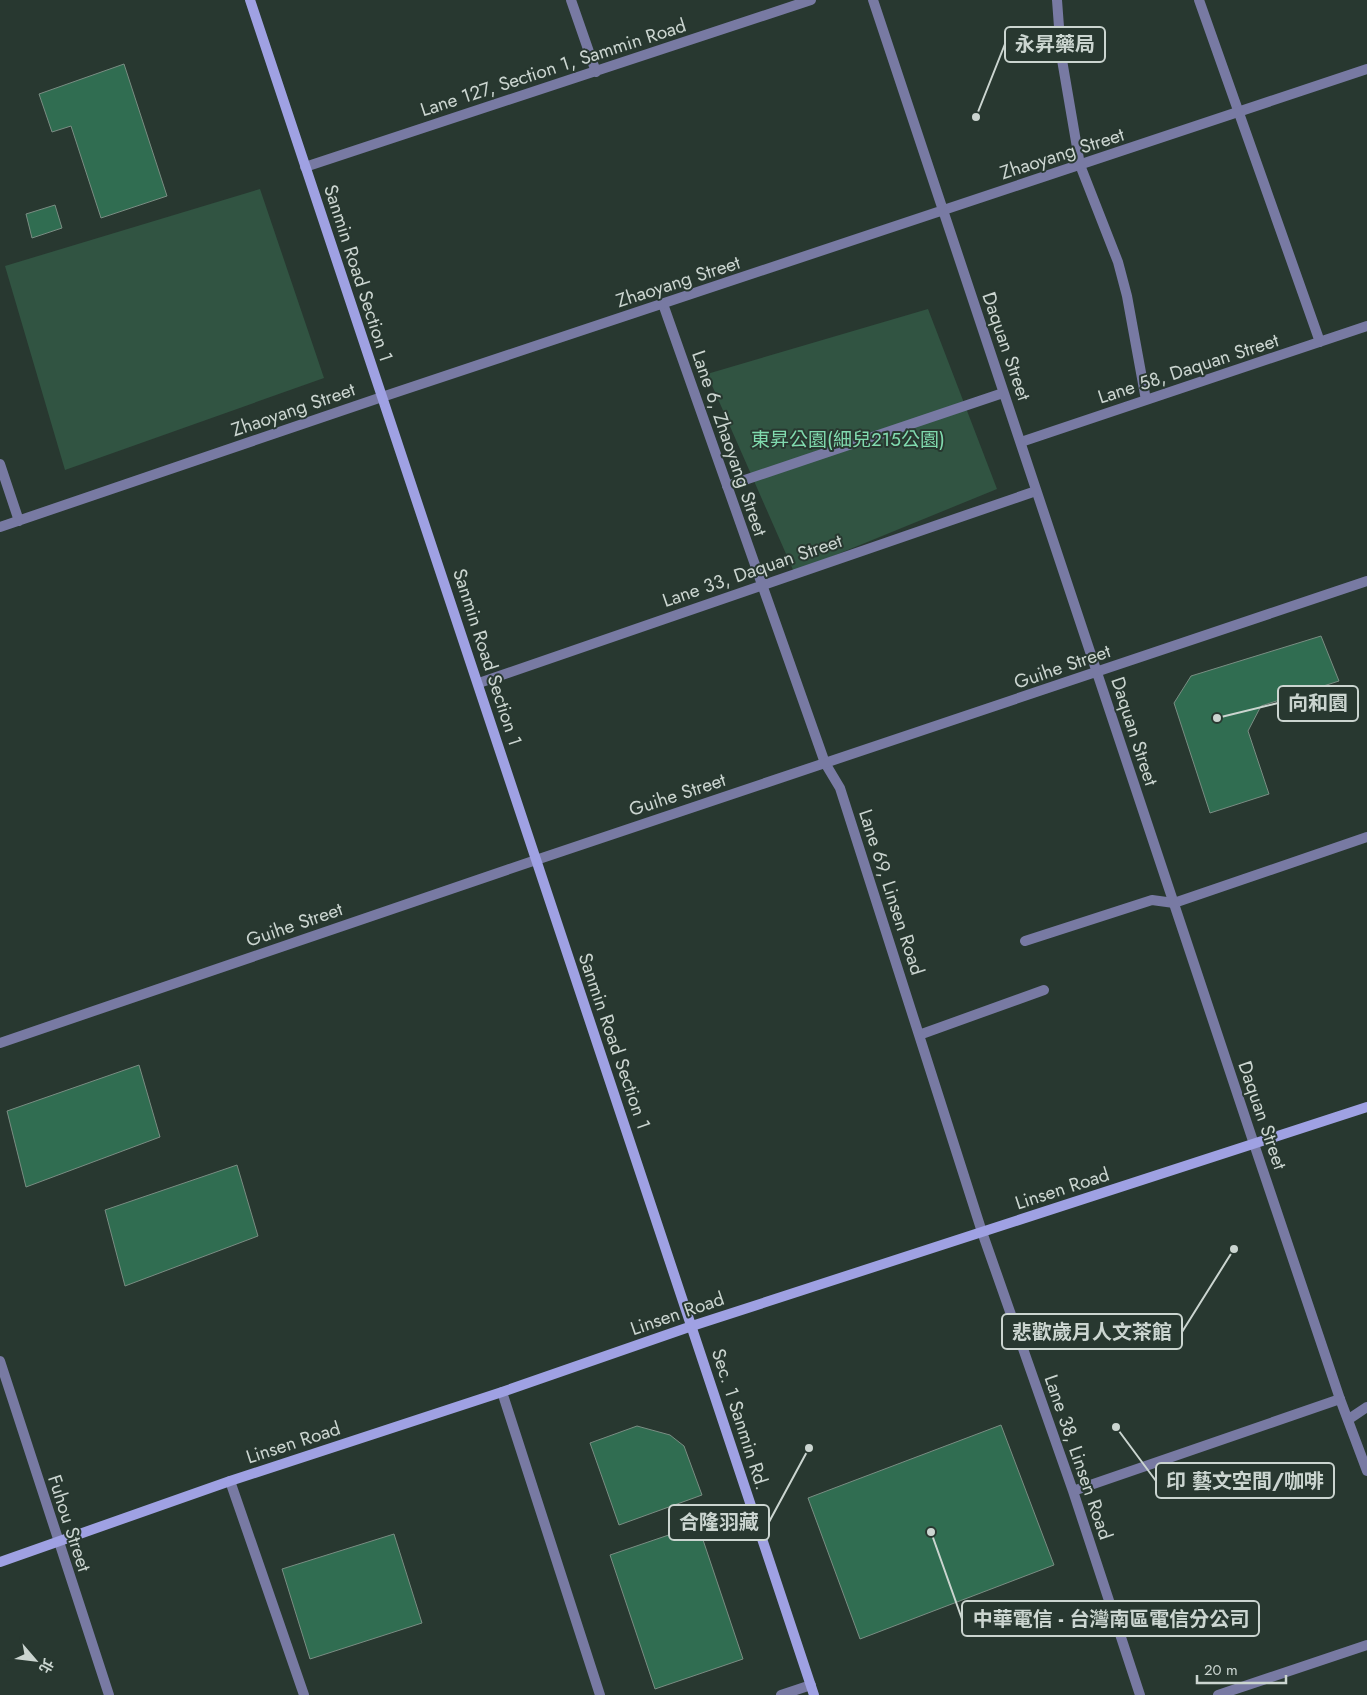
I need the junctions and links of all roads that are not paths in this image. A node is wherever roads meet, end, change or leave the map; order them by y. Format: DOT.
graph roads {
  1 [pos="250,0"];
  2 [pos="571,0"];
  3 [pos="811,0"];
  4 [pos="873,0"];
  5 [pos="1057,0"];
  6 [pos="1199,0"];
  7 [pos="1367,69"];
  8 [pos="596,72"];
  9 [pos="1238,113"];
  10 [pos="1080,165"];
  11 [pos="305,167"];
  12 [pos="943,211"];
  13 [pos="663,304"];
  14 [pos="1367,326"];
  15 [pos="1320,342"];
  16 [pos="1004,393"];
  17 [pos="382,397"];
  18 [pos="1146,400"];
  19 [pos="1021,442"];
  20 [pos="0,464"];
  21 [pos="727,486"];
  22 [pos="1036,491"];
  23 [pos="19,521"];
  24 [pos="0,527"];
  25 [pos="1367,581"];
  26 [pos="761,586"];
  27 [pos="1098,672"];
  28 [pos="479,683"];
  29 [pos="825,763"];
  30 [pos="1367,837"];
  31 [pos="536,860"];
  32 [pos="1174,903"];
  33 [pos="1025,941"];
  34 [pos="1044,990"];
  35 [pos="919,1035"];
  36 [pos="0,1043"];
  37 [pos="1367,1107"];
  38 [pos="1254,1144"];
  39 [pos="982,1232"];
  40 [pos="692,1326"];
  41 [pos="0,1361"];
  42 [pos="502,1392"];
  43 [pos="1340,1399"];
  44 [pos="1367,1407"];
  45 [pos="1349,1419"];
  46 [pos="1367,1471"];
  47 [pos="230,1481"];
  48 [pos="1072,1491"];
  49 [pos="58,1541"];
  50 [pos="0,1562"];
  51 [pos="1367,1645"];
  52 [pos="811,1685"];
  53 [pos="109,1695"];
  54 [pos="304,1695"];
  55 [pos="600,1695"];
  56 [pos="780,1695"];
  57 [pos="814,1695"];
  58 [pos="1140,1695"];
  59 [pos="1218,1695"];
  1 -- 11 [label="main road, Sanmin Road Section 1"];
  2 -- 8 [label="street"];
  3 -- 8 [label="street, Lane 127, Section 1, Sammin Road"];
  4 -- 12 [label="street, Daquan Street"];
  5 -- 10 [label="street"];
  6 -- 9 [label="street"];
  7 -- 9 [label="street, Zhaoyang Street"];
  8 -- 11 [label="street, Lane 127, Section 1, Sammin Road"];
  9 -- 10 [label="street, Zhaoyang Street"];
  9 -- 15 [label="street"];
  10 -- 12 [label="street, Zhaoyang Street"];
  10 -- 18 [label="street"];
  11 -- 17 [label="main road, Sanmin Road Section 1"];
  12 -- 13 [label="street, Zhaoyang Street"];
  12 -- 16 [label="street, Daquan Street"];
  13 -- 17 [label="street, Zhaoyang Street"];
  13 -- 21 [label="street, Lane 6, Zhaoyang Street"];
  14 -- 15 [label="street, Lane 58, Daquan Street"];
  15 -- 18 [label="street, Lane 58, Daquan Street"];
  16 -- 19 [label="street, Daquan Street"];
  16 -- 21 [label="street"];
  17 -- 23 [label="street, Zhaoyang Street"];
  17 -- 28 [label="main road, Sanmin Road Section 1"];
  18 -- 19 [label="street, Lane 58, Daquan Street"];
  19 -- 22 [label="street, Daquan Street"];
  20 -- 23 [label="street"];
  21 -- 26 [label="street, Lane 6, Zhaoyang Street"];
  22 -- 26 [label="street, Lane 33, Daquan Street"];
  22 -- 27 [label="street, Daquan Street"];
  23 -- 24 [label="street, Zhaoyang Street"];
  25 -- 27 [label="street, Guihe Street"];
  26 -- 28 [label="street, Lane 33, Daquan Street"];
  26 -- 29 [label="street, Lane 6, Zhaoyang Street"];
  27 -- 29 [label="street, Guihe Street"];
  27 -- 32 [label="street, Daquan Street"];
  28 -- 31 [label="main road, Sanmin Road Section 1"];
  29 -- 31 [label="street, Guihe Street"];
  29 -- 35 [label="street, Lane 69, Linsen Road"];
  30 -- 32 [label="street"];
  31 -- 36 [label="street, Guihe Street"];
  31 -- 40 [label="main road, Sanmin Road Section 1"];
  32 -- 33 [label="street"];
  32 -- 38 [label="street, Daquan Street"];
  34 -- 35 [label="street"];
  35 -- 39 [label="street, Lane 69, Linsen Road"];
  37 -- 38 [label="main road, Linsen Road"];
  38 -- 39 [label="main road, Linsen Road"];
  38 -- 43 [label="street, Daquan Street"];
  39 -- 40 [label="main road, Linsen Road"];
  39 -- 48 [label="street, Lane 38, Linsen Road"];
  40 -- 42 [label="main road, Linsen Road"];
  40 -- 52 [label="main road, Sec. 1 Sanmin Rd."];
  41 -- 49 [label="street, Fuhou Street"];
  42 -- 47 [label="main road, Linsen Road"];
  42 -- 55 [label="street"];
  43 -- 45 [label="street, Daquan Street"];
  43 -- 48 [label="street"];
  44 -- 45 [label="street"];
  45 -- 46 [label="street, Daquan Street"];
  47 -- 49 [label="main road, Linsen Road"];
  47 -- 54 [label="street"];
  48 -- 58 [label="street, Lane 38, Linsen Road"];
  49 -- 50 [label="main road, Linsen Road"];
  49 -- 53 [label="street, Fuhou Street"];
  51 -- 59 [label="street"];
  52 -- 56 [label="street"];
  52 -- 57 [label="main road, Sec. 1 Sanmin Rd."];
}
